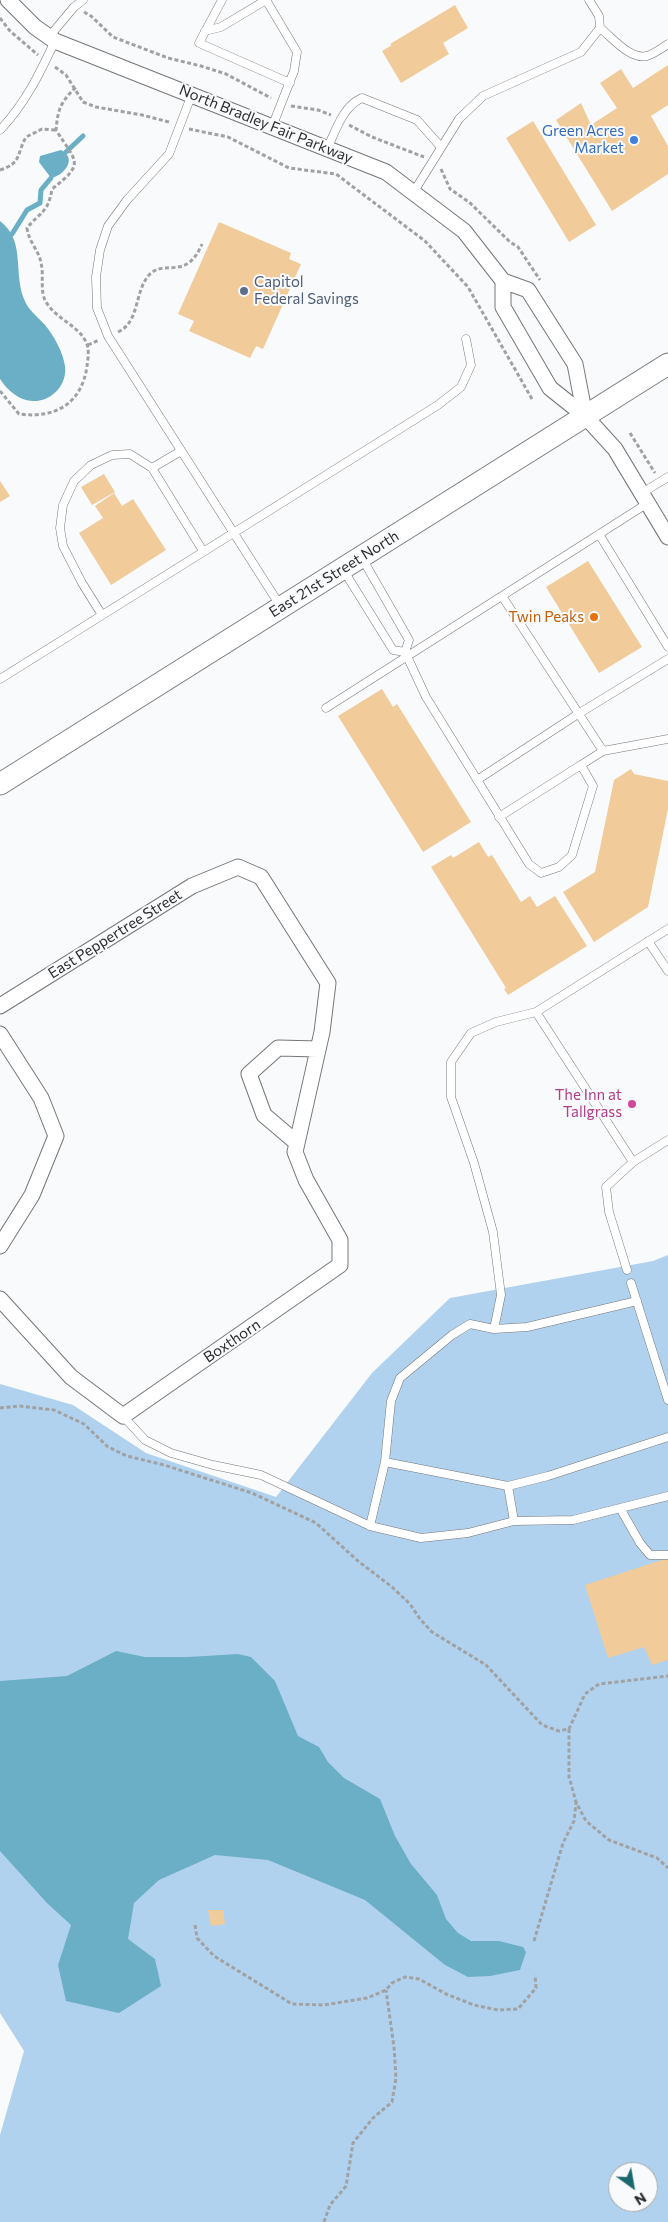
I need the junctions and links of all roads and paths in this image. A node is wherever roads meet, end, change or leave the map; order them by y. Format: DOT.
graph roads {
  1 [pos="8,0"];
  2 [pos="83,0"];
  3 [pos="222,0"];
  4 [pos="589,0"];
  5 [pos="0,18"];
  6 [pos="600,28"];
  7 [pos="205,31"];
  8 [pos="52,39"];
  9 [pos="668,44"];
  10 [pos="46,61"];
  11 [pos="290,84"];
  12 [pos="76,87"];
  13 [pos="192,94"];
  14 [pos="272,127"];
  15 [pos="180,128"];
  16 [pos="0,130"];
  17 [pos="56,130"];
  18 [pos="441,147"];
  19 [pos="327,149"];
  20 [pos="0,170"];
  21 [pos="413,193"];
  22 [pos="202,244"];
  23 [pos="502,281"];
  24 [pos="108,336"];
  25 [pos="466,339"];
  26 [pos="88,345"];
  27 [pos="668,364"];
  28 [pos="0,391"];
  29 [pos="532,399"];
  30 [pos="585,416"];
  31 [pos="630,433"];
  32 [pos="181,451"];
  33 [pos="152,468"];
  34 [pos="668,477"];
  35 [pos="660,482"];
  36 [pos="645,498"];
  37 [pos="232,532"];
  38 [pos="599,534"];
  39 [pos="668,537"];
  40 [pos="203,551"];
  41 [pos="362,557"];
  42 [pos="343,569"];
  43 [pos="502,596"];
  44 [pos="281,607"];
  45 [pos="102,615"];
  46 [pos="668,646"];
  47 [pos="406,654"];
  48 [pos="668,660"];
  49 [pos="0,679"];
  50 [pos="326,708"];
  51 [pos="578,714"];
  52 [pos="668,739"];
  53 [pos="602,751"];
  54 [pos="581,765"];
  55 [pos="476,780"];
  56 [pos="0,784"];
  57 [pos="499,817"];
  58 [pos="668,929"];
  59 [pos="648,941"];
  60 [pos="668,971"];
  61 [pos="0,1006"];
  62 [pos="536,1012"];
  63 [pos="0,1034"];
  64 [pos="318,1049"];
  65 [pos="668,1140"];
  66 [pos="297,1143"];
  67 [pos="633,1162"];
  68 [pos="0,1246"];
  69 [pos="627,1270"];
  70 [pos="631,1283"];
  71 [pos="0,1299"];
  72 [pos="637,1301"];
  73 [pos="494,1329"];
  74 [pos="668,1400"];
  75 [pos="0,1408"];
  76 [pos="123,1416"];
  77 [pos="668,1437"];
  78 [pos="385,1462"];
  79 [pos="508,1486"];
  80 [pos="668,1496"];
  81 [pos="620,1508"];
  82 [pos="514,1521"];
  83 [pos="370,1526"];
  84 [pos="668,1556"];
  85 [pos="668,1676"];
  86 [pos="569,1729"];
  87 [pos="576,1802"];
  88 [pos="668,1868"];
  89 [pos="195,1925"];
  90 [pos="534,1942"];
  91 [pos="535,1974"];
  92 [pos="386,1990"];
  93 [pos="324,2222"];
  1 -- 8 [label="street, North Bradley Fair Parkway"];
  2 -- 8 [label="lane"];
  3 -- 7 [label="lane"];
  4 -- 6 [label="lane"];
  5 -- 10 [label="path"];
  6 -- 9 [label="lane"];
  6 -- 18 [label="lane"];
  7 -- 11 [label="lane"];
  7 -- 11 [label="lane"];
  8 -- 10 [label="lane"];
  8 -- 13 [label="street, North Bradley Fair Parkway"];
  10 -- 12 [label="path"];
  10 -- 16 [label="lane"];
  11 -- 14 [label="lane"];
  12 -- 15 [label="path"];
  12 -- 17 [label="path"];
  13 -- 14 [label="street, North Bradley Fair Parkway"];
  13 -- 15 [label="lane"];
  14 -- 19 [label="street, North Bradley Fair Parkway"];
  15 -- 24 [label="lane"];
  15 -- 29 [label="path"];
  17 -- 20 [label="path"];
  17 -- 26 [label="path"];
  18 -- 19 [label="lane"];
  18 -- 21 [label="lane"];
  19 -- 21 [label="street, North Bradley Fair Parkway"];
  21 -- 23 [label="street, North Bradley Fair Parkway"];
  22 -- 24 [label="path"];
  23 -- 30 [label="street"];
  23 -- 30 [label="street"];
  24 -- 26 [label="path"];
  24 -- 32 [label="lane"];
  25 -- 37 [label="lane"];
  26 -- 28 [label="path"];
  27 -- 30 [label="main road, East 21st Street North"];
  30 -- 36 [label="street"];
  30 -- 41 [label="main road, East 21st Street North"];
  31 -- 35 [label="path"];
  32 -- 33 [label="lane"];
  32 -- 37 [label="lane"];
  33 -- 40 [label="lane"];
  33 -- 45 [label="lane"];
  34 -- 35 [label="lane"];
  35 -- 36 [label="lane"];
  36 -- 38 [label="lane"];
  36 -- 39 [label="street"];
  37 -- 40 [label="lane"];
  37 -- 44 [label="lane"];
  38 -- 43 [label="lane"];
  38 -- 46 [label="lane"];
  40 -- 45 [label="lane"];
  41 -- 42 [label="main road, East 21st Street North"];
  41 -- 47 [label="lane"];
  42 -- 44 [label="main road, East 21st Street North"];
  42 -- 47 [label="lane"];
  43 -- 47 [label="lane"];
  43 -- 51 [label="lane"];
  44 -- 56 [label="main road, East 21st Street North"];
  45 -- 49 [label="lane"];
  47 -- 50 [label="lane"];
  47 -- 55 [label="lane"];
  48 -- 51 [label="lane"];
  51 -- 53 [label="lane"];
  51 -- 55 [label="lane"];
  52 -- 53 [label="lane"];
  53 -- 54 [label="lane"];
  54 -- 57 [label="lane"];
  54 -- 57 [label="lane"];
  55 -- 57 [label="lane"];
  58 -- 59 [label="lane"];
  59 -- 60 [label="lane"];
  59 -- 62 [label="lane"];
  61 -- 64 [label="street, East Peppertree Street"];
  62 -- 67 [label="lane"];
  62 -- 73 [label="lane"];
  63 -- 68 [label="street"];
  64 -- 66 [label="street"];
  64 -- 66 [label="street"];
  65 -- 67 [label="lane"];
  66 -- 76 [label="street, Boxthorn"];
  67 -- 69 [label="lane"];
  70 -- 72 [label="lane"];
  71 -- 76 [label="street"];
  72 -- 73 [label="lane"];
  72 -- 74 [label="lane"];
  73 -- 78 [label="lane"];
  75 -- 86 [label="path"];
  76 -- 83 [label="lane"];
  77 -- 79 [label="lane"];
  78 -- 79 [label="lane"];
  78 -- 83 [label="lane"];
  79 -- 82 [label="lane"];
  80 -- 81 [label="lane"];
  81 -- 82 [label="lane"];
  81 -- 84 [label="lane"];
  82 -- 83 [label="lane"];
  85 -- 86 [label="path"];
  86 -- 87 [label="path"];
  87 -- 88 [label="path"];
  87 -- 90 [label="path"];
  89 -- 92 [label="path"];
  91 -- 92 [label="path"];
  92 -- 93 [label="path"];
}
